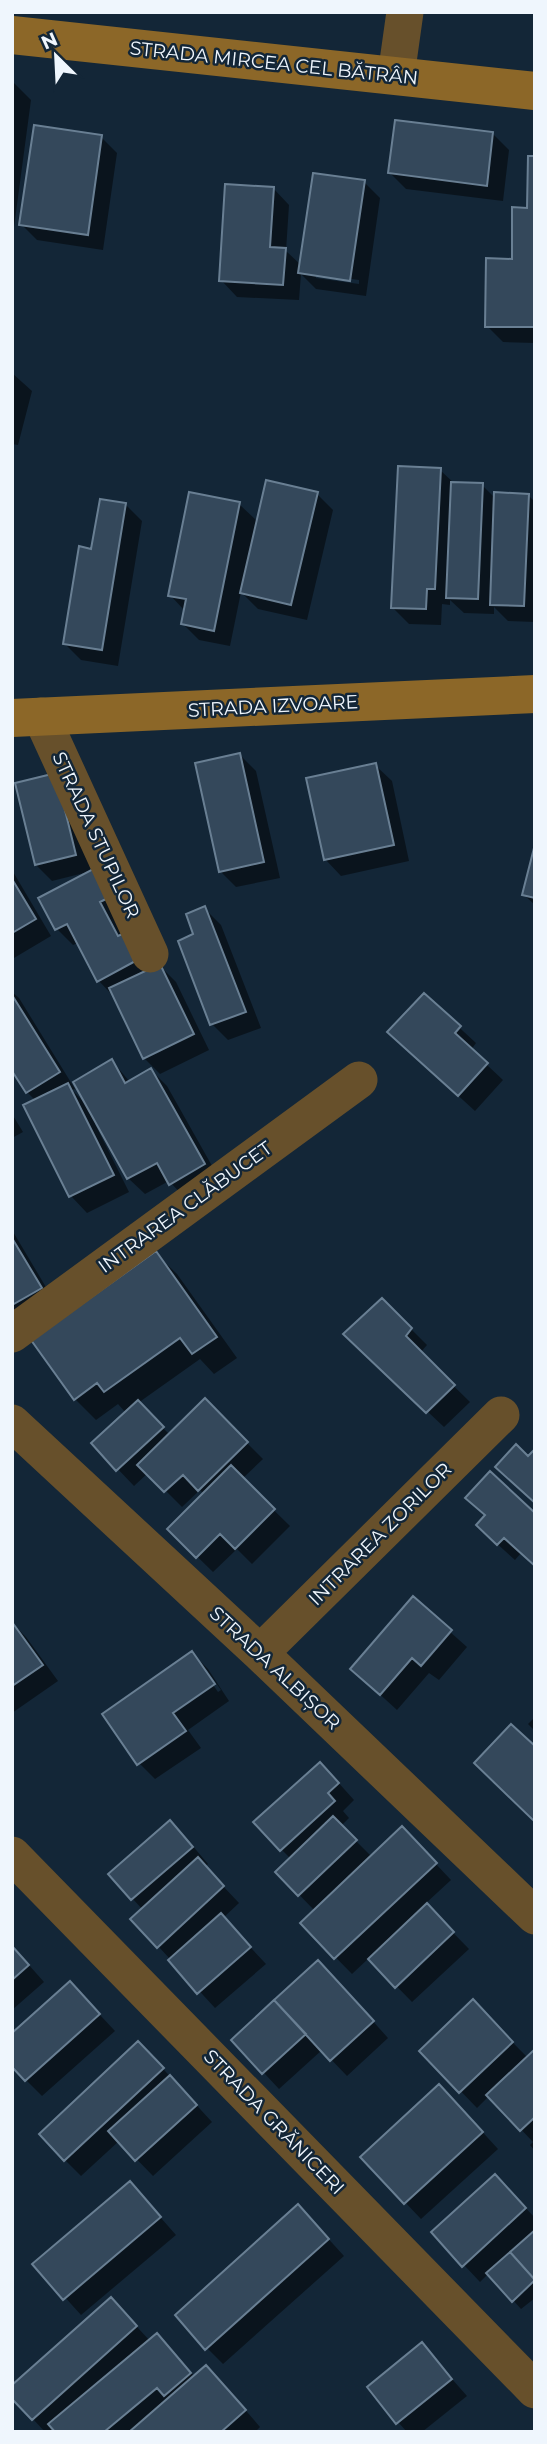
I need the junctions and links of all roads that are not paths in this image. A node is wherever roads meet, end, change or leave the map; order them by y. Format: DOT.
graph roads {
  1 [pos="405,12"];
  2 [pos="12,35"];
  3 [pos="396,75"];
  4 [pos="535,91"];
  5 [pos="535,694"];
  6 [pos="27,717"];
  7 [pos="150,954"];
  8 [pos="359,1080"];
  9 [pos="12,1334"];
  10 [pos="500,1415"];
  11 [pos="12,1423"];
  12 [pos="260,1653"];
  13 [pos="12,1855"];
  14 [pos="535,1916"];
  15 [pos="535,2390"];
  1 -- 3 [label="street"];
  2 -- 3 [label="street, STRADA MIRCEA CEL BĂTRÂN"];
  3 -- 4 [label="street, STRADA MIRCEA CEL BĂTRÂN"];
  5 -- 6 [label="street, STRADA IZVOARE"];
  6 -- 7 [label="street, STRADA STUPILOR"];
  8 -- 9 [label="street, INTRAREA CLĂBUCET"];
  10 -- 12 [label="street, INTRAREA ZORILOR"];
  11 -- 12 [label="street, STRADA ALBIȘOR"];
  12 -- 14 [label="street, STRADA ALBIȘOR"];
  13 -- 15 [label="street, STRADA GRĂNICERI"];
}
